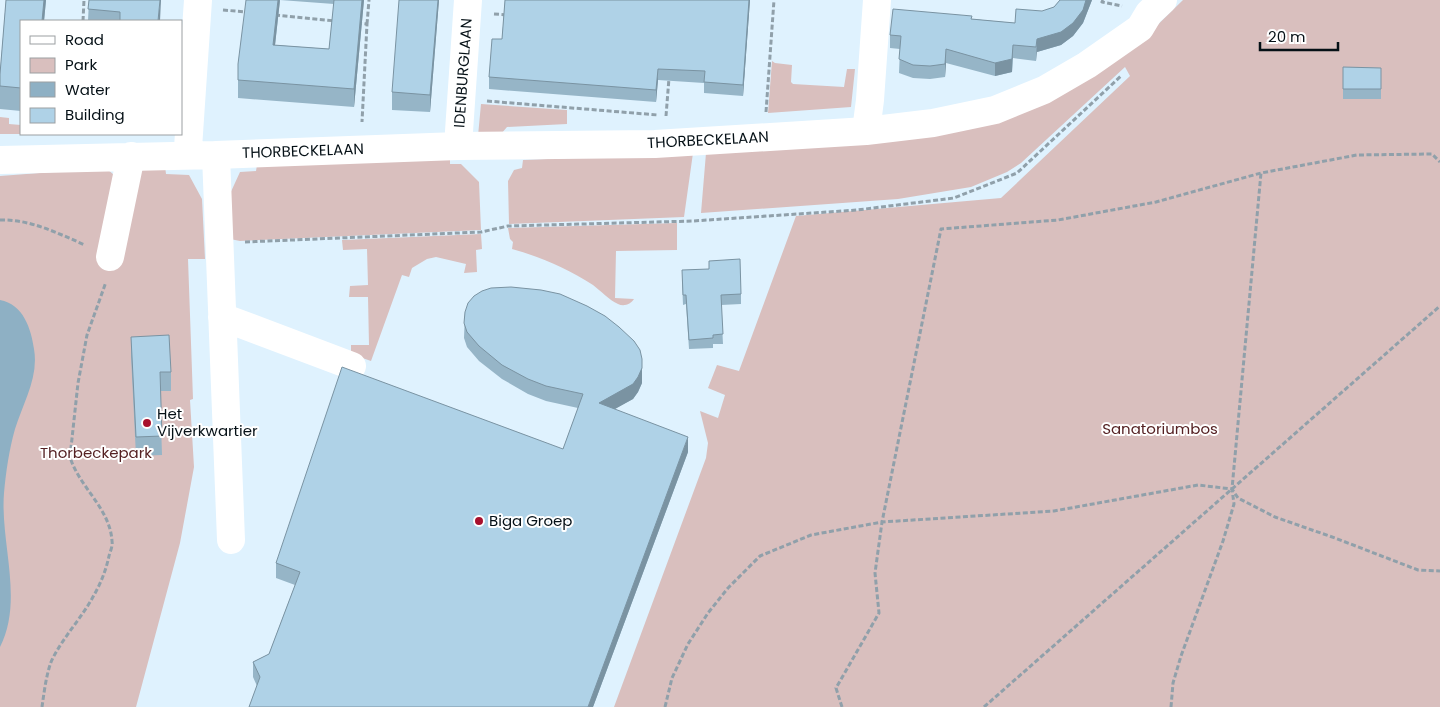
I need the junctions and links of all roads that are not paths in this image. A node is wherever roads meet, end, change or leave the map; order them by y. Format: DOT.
graph roads {
  1 [pos="877,0"];
  2 [pos="1163,0"];
  3 [pos="210,5"];
  4 [pos="468,6"];
  5 [pos="866,131"];
  6 [pos="458,146"];
  7 [pos="203,155"];
  8 [pos="131,156"];
  9 [pos="0,160"];
  10 [pos="110,257"];
  11 [pos="222,317"];
  12 [pos="352,366"];
  13 [pos="231,540"];
  1 -- 5 [label="street"];
  2 -- 5 [label="street, THORBECKELAAN"];
  3 -- 7 [label="street"];
  4 -- 6 [label="street, IDENBURGLAAN"];
  5 -- 6 [label="street, THORBECKELAAN"];
  6 -- 7 [label="street, THORBECKELAAN"];
  7 -- 8 [label="street, THORBECKELAAN"];
  7 -- 11 [label="street"];
  8 -- 9 [label="street, THORBECKELAAN"];
  8 -- 10 [label="street"];
  11 -- 12 [label="street"];
  11 -- 13 [label="street"];
}
